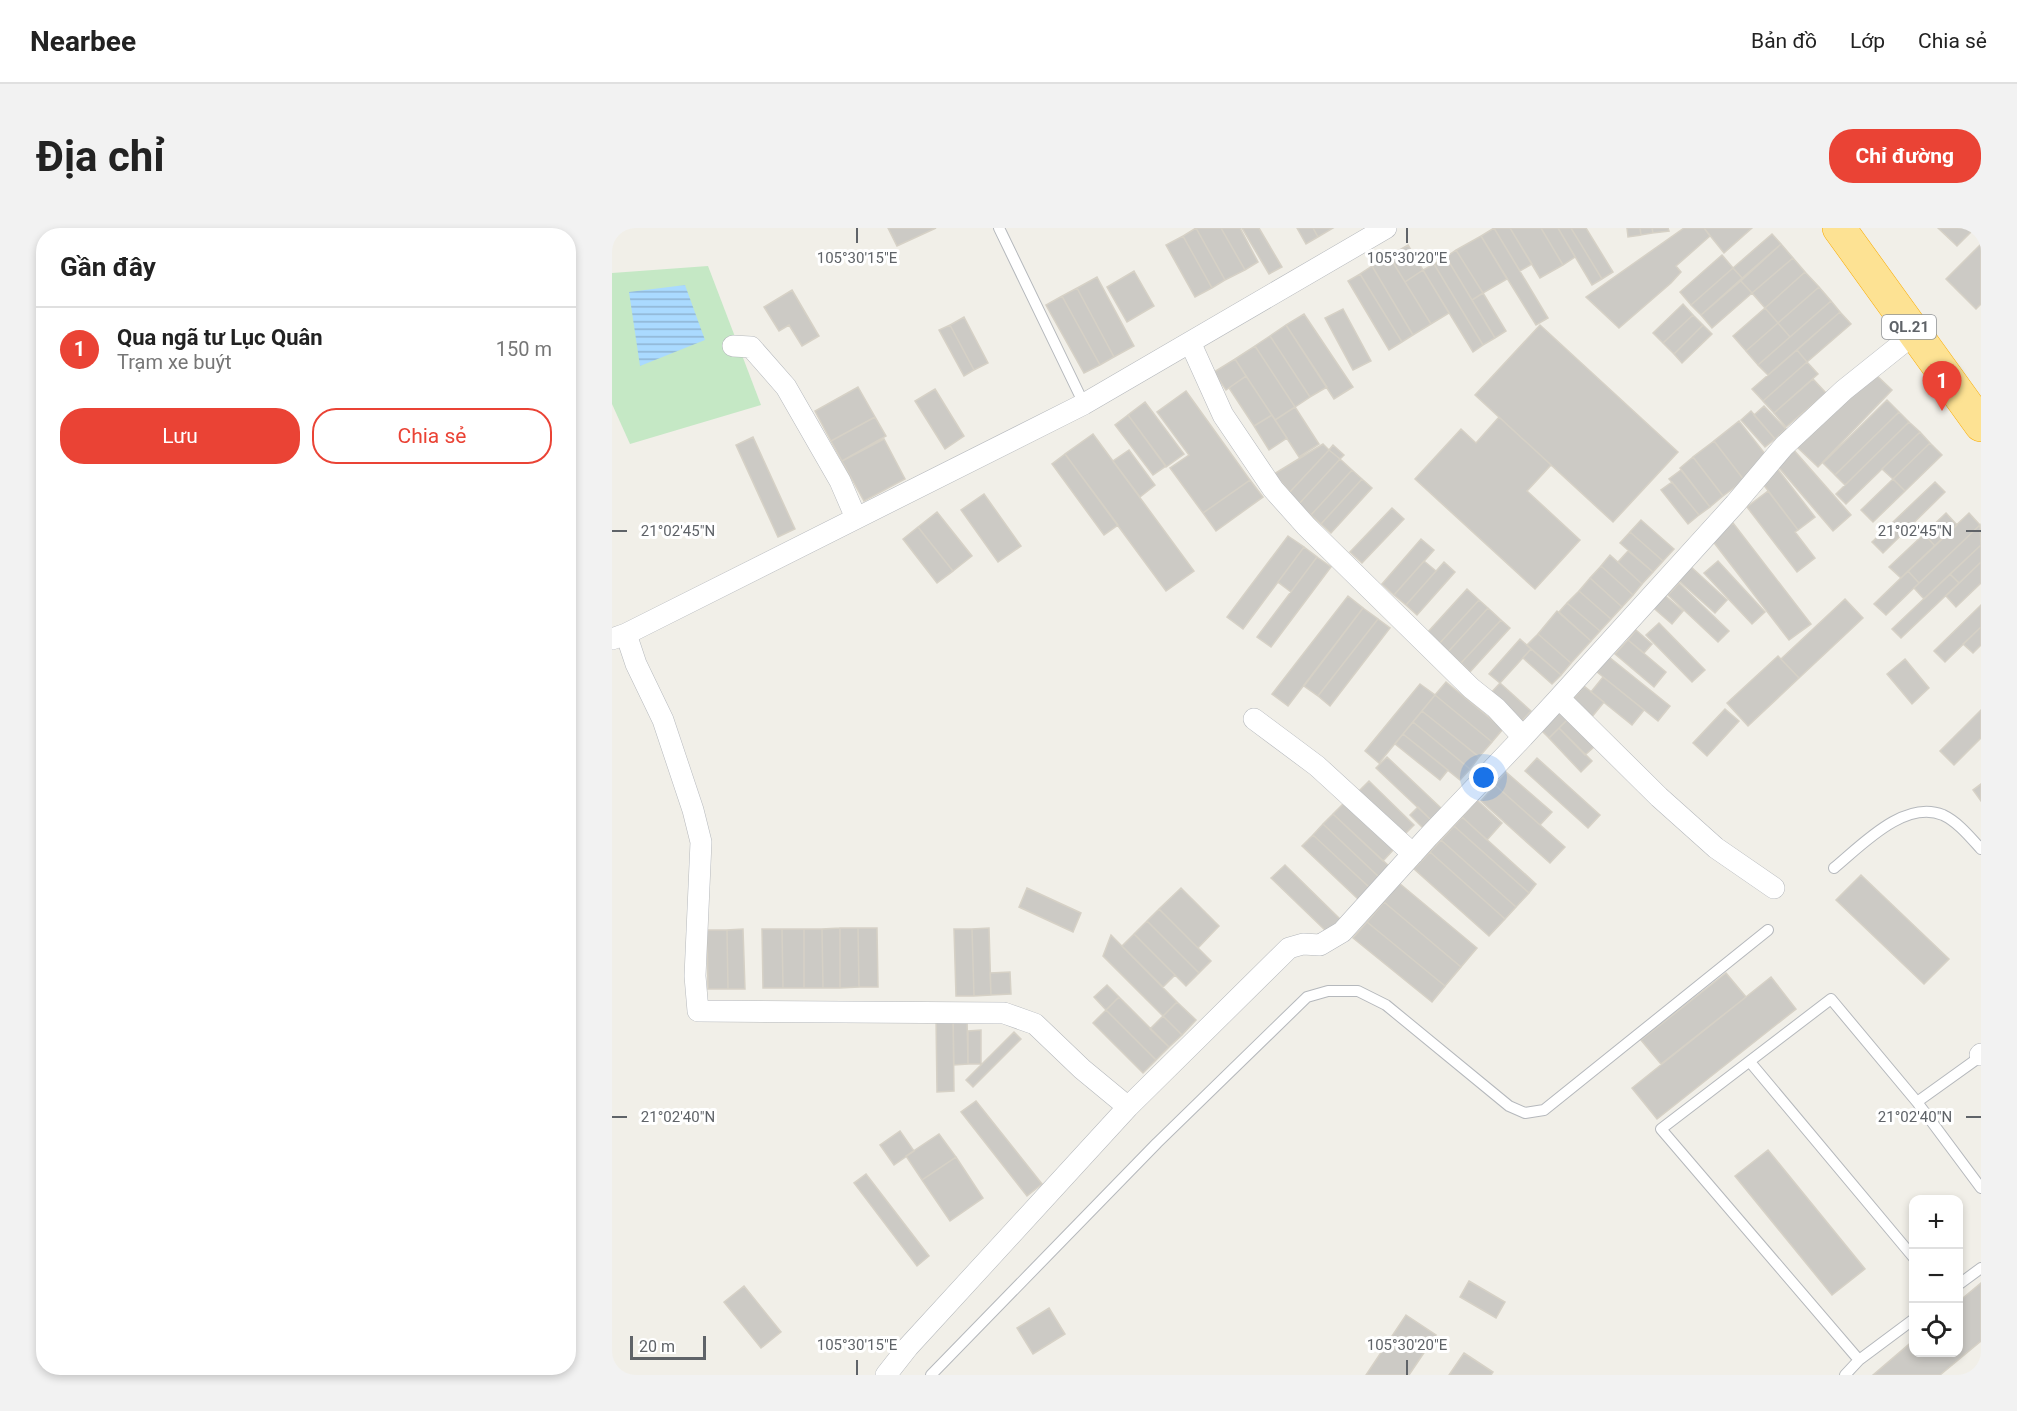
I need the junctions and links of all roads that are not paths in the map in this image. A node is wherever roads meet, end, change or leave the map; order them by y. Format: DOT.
graph roads {
  1 [pos="999,228"];
  2 [pos="1386,228"];
  3 [pos="1839,228"];
  4 [pos="1914,334"];
  5 [pos="1190,342"];
  6 [pos="734,346"];
  7 [pos="1084,404"];
  8 [pos="1981,425"];
  9 [pos="856,518"];
  10 [pos="619,636"];
  11 [pos="1559,698"];
  12 [pos="1254,719"];
  13 [pos="1523,737"];
  14 [pos="1981,849"];
  15 [pos="1413,854"];
  16 [pos="1834,868"];
  17 [pos="1774,888"];
  18 [pos="1768,930"];
  19 [pos="1981,1055"];
  20 [pos="1750,1062"];
  21 [pos="1917,1102"];
  22 [pos="1128,1107"];
  23 [pos="1981,1188"];
  24 [pos="1909,1252"];
  25 [pos="1981,1268"];
  26 [pos="1963,1282"];
  27 [pos="1909,1323"];
  28 [pos="1859,1360"];
  29 [pos="885,1375"];
  30 [pos="931,1375"];
  31 [pos="1845,1375"];
  1 -- 7 [label="lane"];
  2 -- 5 [label="street"];
  3 -- 4 [label="highway, QL.21"];
  4 -- 8 [label="highway, QL.21"];
  4 -- 11 [label="street"];
  5 -- 7 [label="street"];
  5 -- 13 [label="street"];
  6 -- 9 [label="street"];
  7 -- 9 [label="street"];
  9 -- 10 [label="street"];
  10 -- 22 [label="street"];
  11 -- 13 [label="street"];
  11 -- 17 [label="street"];
  12 -- 15 [label="street"];
  13 -- 15 [label="street"];
  14 -- 16 [label="lane"];
  15 -- 22 [label="street"];
  18 -- 30 [label="lane"];
  19 -- 21 [label="lane"];
  20 -- 21 [label="lane"];
  20 -- 24 [label="lane"];
  20 -- 28 [label="lane"];
  21 -- 23 [label="lane"];
  22 -- 29 [label="street"];
  25 -- 26 [label="lane"];
  27 -- 28 [label="lane"];
  28 -- 31 [label="lane"];
}
